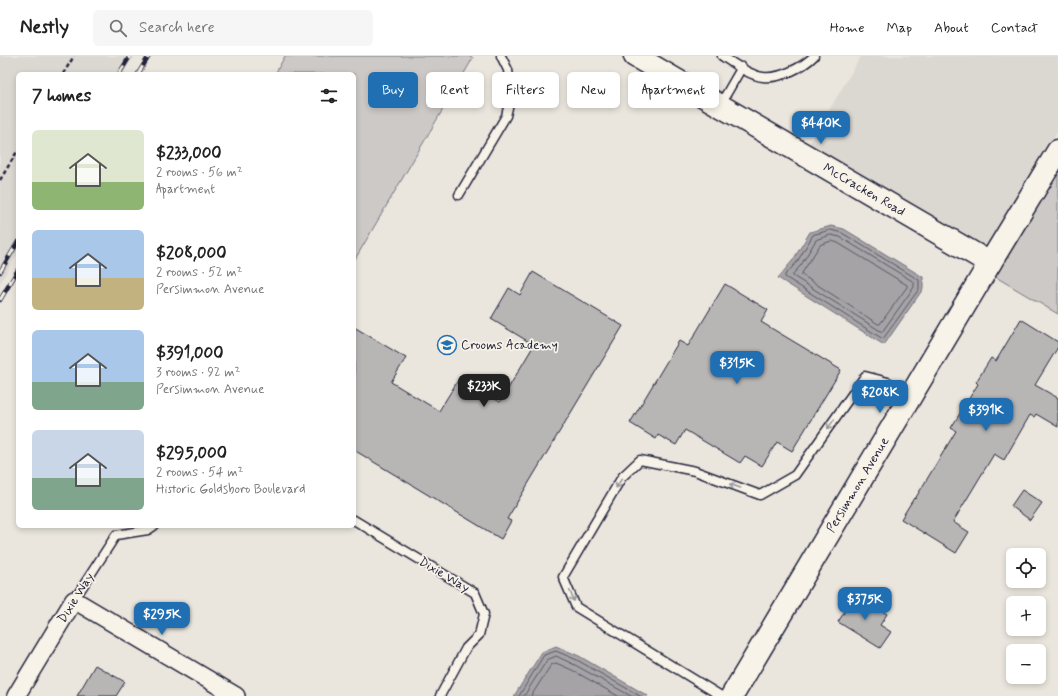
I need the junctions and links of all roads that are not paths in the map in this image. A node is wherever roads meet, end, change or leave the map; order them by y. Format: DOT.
graph roads {
  1 [pos="501,56"];
  2 [pos="635,56"];
  3 [pos="722,56"];
  4 [pos="814,56"];
  5 [pos="742,68"];
  6 [pos="662,72"];
  7 [pos="719,105"];
  8 [pos="1058,150"];
  9 [pos="459,195"];
  10 [pos="990,263"];
  11 [pos="911,395"];
  12 [pos="356,521"];
  13 [pos="151,528"];
  14 [pos="74,600"];
  15 [pos="16,696"];
  16 [pos="236,696"];
  17 [pos="440,696"];
  18 [pos="722,696"];
  19 [pos="732,696"];
  1 -- 9 [label="lane"];
  2 -- 6 [label="street, McCracken Road"];
  3 -- 5 [label="lane"];
  4 -- 5 [label="lane"];
  5 -- 7 [label="lane"];
  7 -- 10 [label="street, McCracken Road"];
  8 -- 10 [label="street, Persimmon Avenue"];
  10 -- 11 [label="street, Persimmon Avenue"];
  11 -- 18 [label="lane, one-way"];
  11 -- 19 [label="street, Persimmon Avenue"];
  12 -- 17 [label="lane, Dixie Way"];
  13 -- 14 [label="lane, Dixie Way"];
  14 -- 15 [label="street, Dixie Way"];
  14 -- 16 [label="street"];
}
